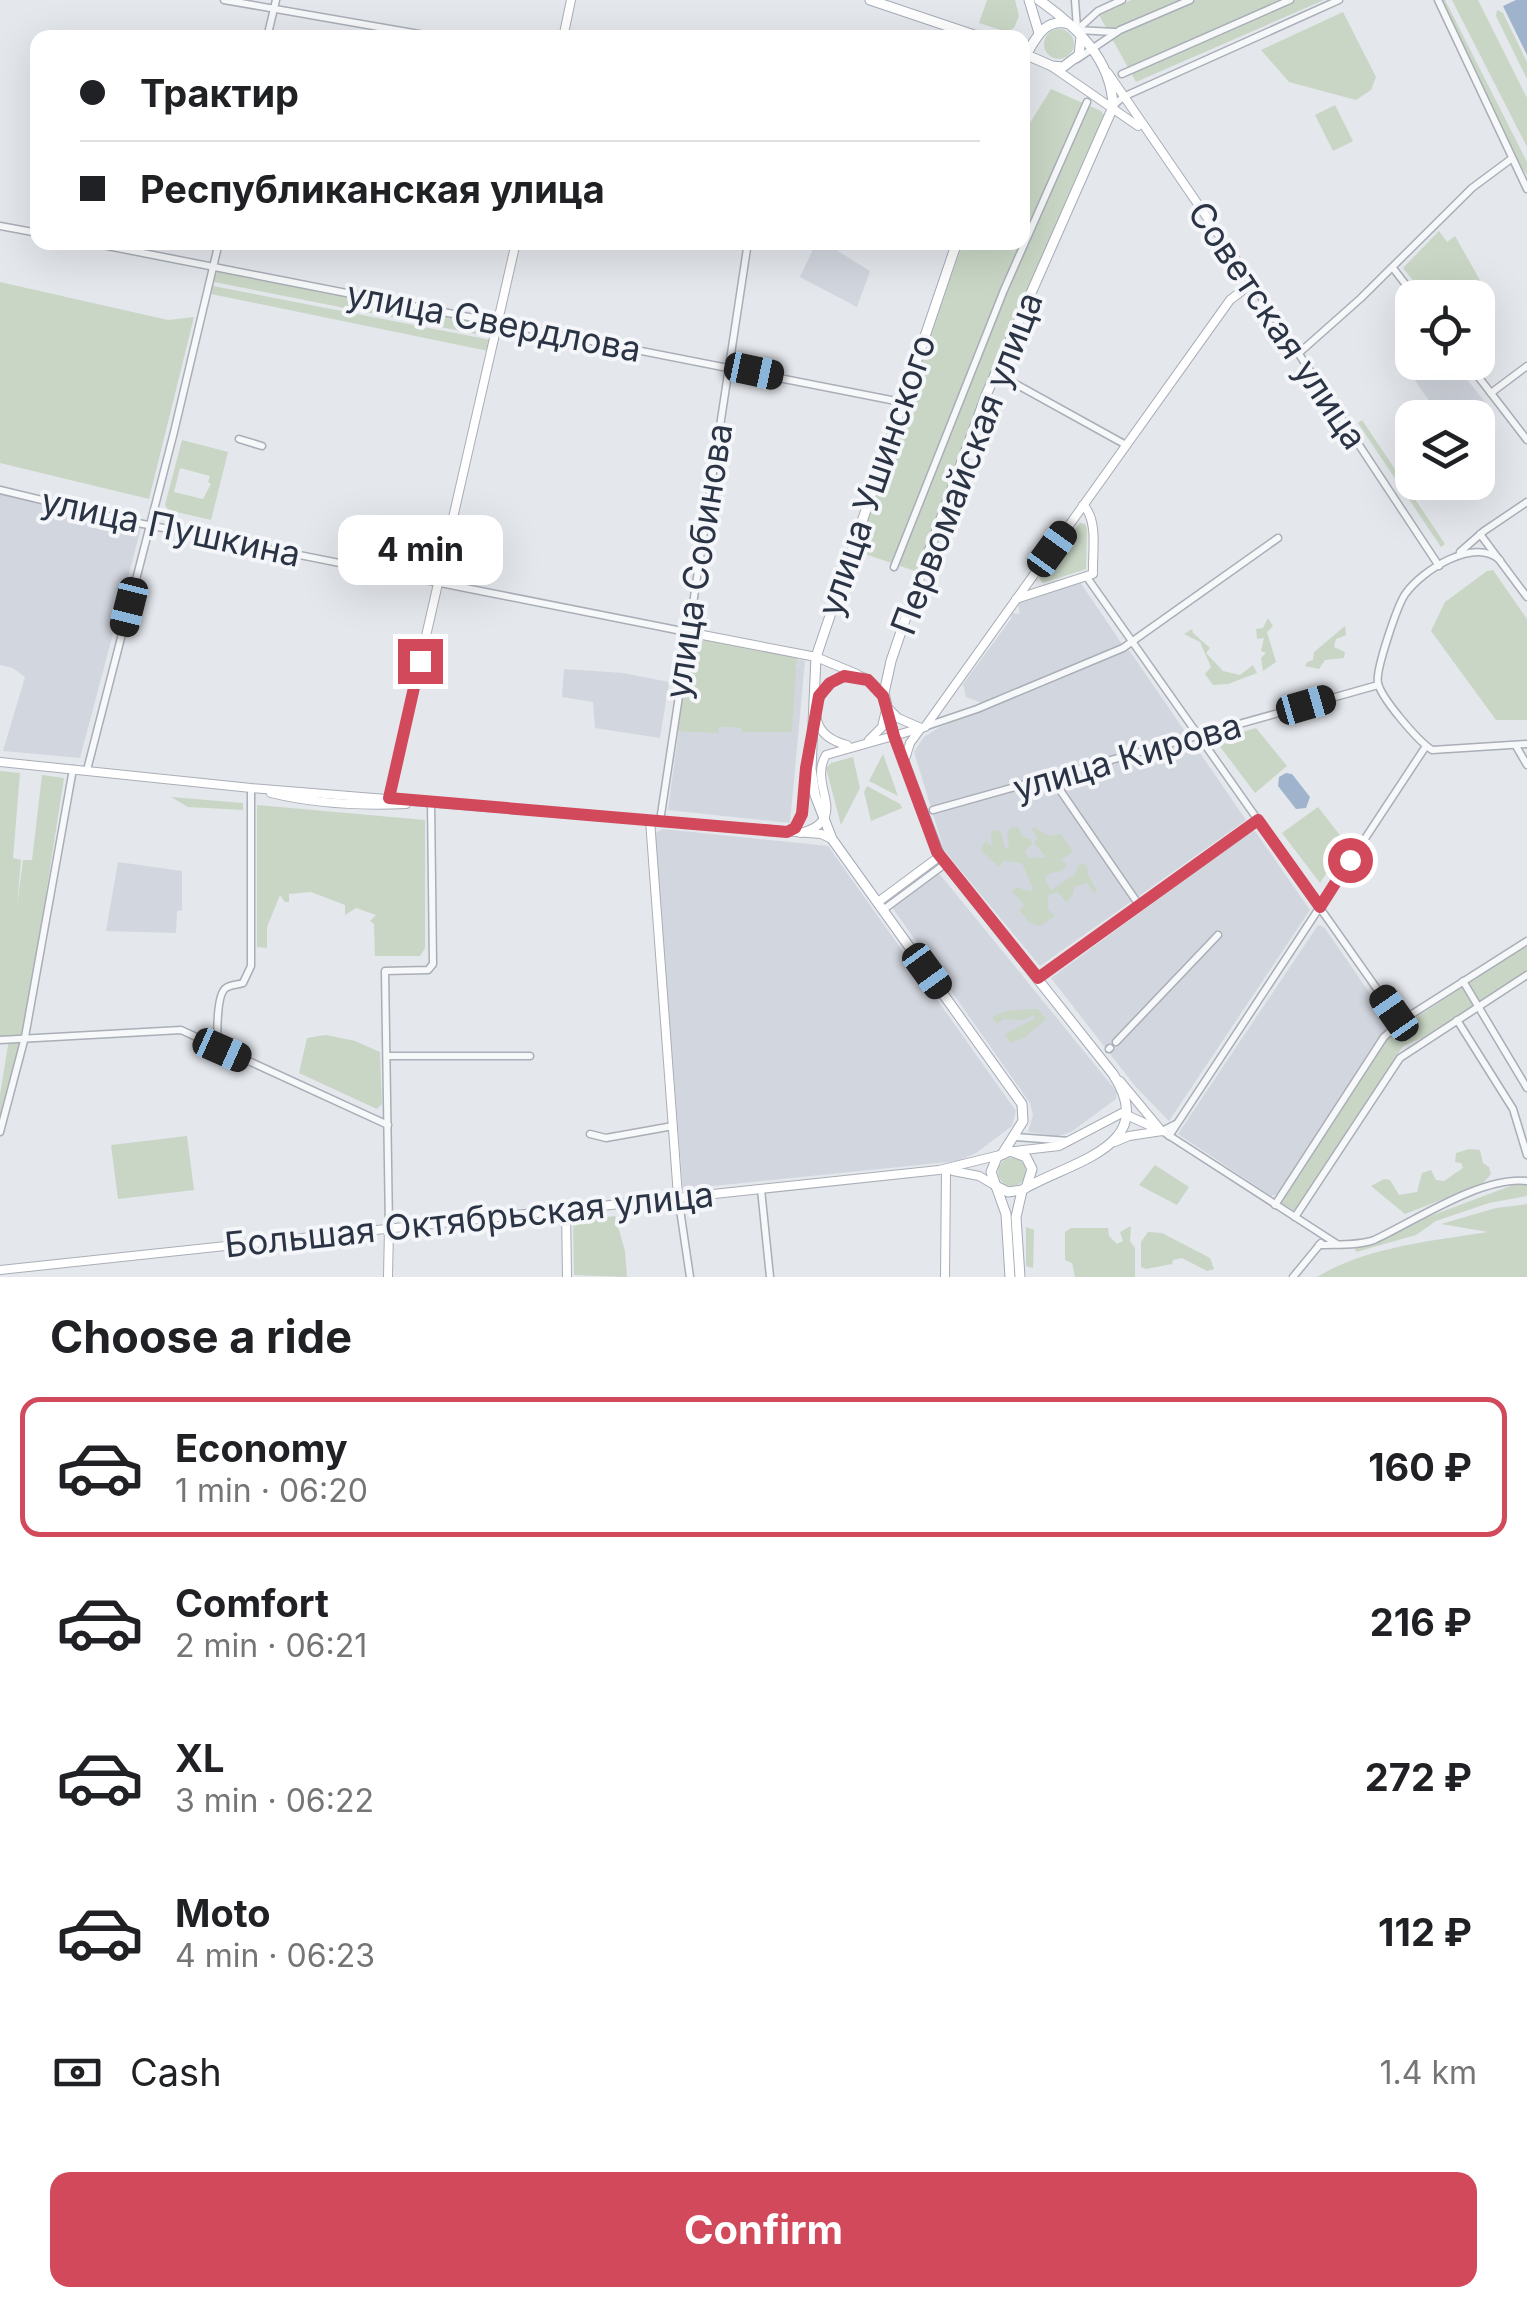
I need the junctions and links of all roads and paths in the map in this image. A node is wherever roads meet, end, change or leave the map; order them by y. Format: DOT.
graph roads {
  1 [pos="224,0"];
  2 [pos="571,0"];
  3 [pos="870,0"];
  4 [pos="1029,0"];
  5 [pos="1040,0"];
  6 [pos="1075,0"];
  7 [pos="1122,0"];
  8 [pos="1190,0"];
  9 [pos="1290,0"];
  10 [pos="1339,0"];
  11 [pos="1438,0"];
  12 [pos="892,3"];
  13 [pos="275,4"];
  14 [pos="269,30"];
  15 [pos="403,30"];
  16 [pos="565,30"];
  17 [pos="961,30"];
  18 [pos="1076,30"];
  19 [pos="1120,30"];
  20 [pos="1038,36"];
  21 [pos="1030,46"];
  22 [pos="1092,48"];
  23 [pos="1030,56"];
  24 [pos="1075,60"];
  25 [pos="1047,64"];
  26 [pos="1104,68"];
  27 [pos="1122,74"];
  28 [pos="1123,97"];
  29 [pos="1087,102"];
  30 [pos="1112,107"];
  31 [pos="1148,136"];
  32 [pos="1511,159"];
  33 [pos="1527,189"];
  34 [pos="0,226"];
  35 [pos="1030,231"];
  36 [pos="30,232"];
  37 [pos="128,250"];
  38 [pos="218,250"];
  39 [pos="514,250"];
  40 [pos="747,250"];
  41 [pos="954,250"];
  42 [pos="1022,250"];
  43 [pos="214,267"];
  44 [pos="1393,268"];
  45 [pos="1402,280"];
  46 [pos="1252,283"];
  47 [pos="498,323"];
  48 [pos="1298,353"];
  49 [pos="729,366"];
  50 [pos="1527,366"];
  51 [pos="995,372"];
  52 [pos="1481,380"];
  53 [pos="1491,393"];
  54 [pos="902,402"];
  55 [pos="239,439"];
  56 [pos="1527,440"];
  57 [pos="262,446"];
  58 [pos="1126,446"];
  59 [pos="0,490"];
  60 [pos="1527,502"];
  61 [pos="1084,505"];
  62 [pos="150,524"];
  63 [pos="1480,534"];
  64 [pos="1278,538"];
  65 [pos="1459,553"];
  66 [pos="1500,560"];
  67 [pos="1439,566"];
  68 [pos="894,567"];
  69 [pos="1036,571"];
  70 [pos="1089,575"];
  71 [pos="437,582"];
  72 [pos="1049,588"];
  73 [pos="1527,597"];
  74 [pos="1016,599"];
  75 [pos="687,632"];
  76 [pos="1131,641"];
  77 [pos="816,658"];
  78 [pos="868,680"];
  79 [pos="1378,685"];
  80 [pos="885,703"];
  81 [pos="816,712"];
  82 [pos="923,728"];
  83 [pos="894,736"];
  84 [pos="1198,736"];
  85 [pos="860,744"];
  86 [pos="1527,744"];
  87 [pos="1426,746"];
  88 [pos="1516,746"];
  89 [pos="812,747"];
  90 [pos="0,762"];
  91 [pos="904,762"];
  92 [pos="1527,765"];
  93 [pos="74,769"];
  94 [pos="87,770"];
  95 [pos="1051,777"];
  96 [pos="251,788"];
  97 [pos="300,795"];
  98 [pos="392,801"];
  99 [pos="431,802"];
  100 [pos="932,810"];
  101 [pos="655,820"];
  102 [pos="1258,820"];
  103 [pos="823,822"];
  104 [pos="787,832"];
  105 [pos="801,832"];
  106 [pos="832,839"];
  107 [pos="942,860"];
  108 [pos="1139,905"];
  109 [pos="880,906"];
  110 [pos="1320,907"];
  111 [pos="1218,935"];
  112 [pos="1527,940"];
  113 [pos="1527,974"];
  114 [pos="1038,978"];
  115 [pos="1463,981"];
  116 [pos="1479,1006"];
  117 [pos="1456,1020"];
  118 [pos="1401,1023"];
  119 [pos="25,1037"];
  120 [pos="0,1040"];
  121 [pos="1112,1046"];
  122 [pos="218,1048"];
  123 [pos="386,1056"];
  124 [pos="530,1056"];
  125 [pos="1113,1074"];
  126 [pos="1527,1088"];
  127 [pos="1128,1114"];
  128 [pos="388,1125"];
  129 [pos="673,1126"];
  130 [pos="0,1132"];
  131 [pos="590,1134"];
  132 [pos="1166,1134"];
  133 [pos="1015,1137"];
  134 [pos="1525,1138"];
  135 [pos="1070,1142"];
  136 [pos="1115,1142"];
  137 [pos="1006,1153"];
  138 [pos="1527,1155"];
  139 [pos="950,1170"];
  140 [pos="979,1176"];
  141 [pos="1527,1181"];
  142 [pos="996,1186"];
  143 [pos="761,1187"];
  144 [pos="1024,1189"];
  145 [pos="678,1196"];
  146 [pos="946,1200"];
  147 [pos="1276,1204"];
  148 [pos="566,1208"];
  149 [pos="1295,1218"];
  150 [pos="389,1228"];
  151 [pos="1326,1237"];
  152 [pos="1337,1244"];
  153 [pos="1319,1246"];
  154 [pos="0,1270"];
  155 [pos="388,1277"];
  156 [pos="567,1277"];
  157 [pos="690,1277"];
  158 [pos="770,1277"];
  159 [pos="945,1277"];
  160 [pos="1010,1277"];
  161 [pos="1020,1277"];
  162 [pos="1293,1277"];
  1 -- 13 [label="street"];
  2 -- 16 [label="main road"];
  3 -- 12 [label="main road"];
  4 -- 20 [label="main road"];
  5 -- 18 [label="main road"];
  6 -- 18 [label="street"];
  7 -- 18 [label="street"];
  8 -- 19 [label="street"];
  9 -- 27 [label="street"];
  10 -- 28 [label="street, Первомайская улица"];
  11 -- 32 [label="street"];
  12 -- 17 [label="main road"];
  13 -- 14 [label="street"];
  13 -- 15 [label="street"];
  18 -- 19 [label="street"];
  18 -- 20 [label="main road"];
  18 -- 22 [label="main road"];
  18 -- 24 [label="main road"];
  19 -- 22 [label="street"];
  20 -- 21 [label="main road"];
  20 -- 25 [label="main road"];
  22 -- 24 [label="street"];
  22 -- 26 [label="main road"];
  23 -- 25 [label="main road"];
  24 -- 25 [label="main road"];
  25 -- 30 [label="main road, Советская улица"];
  26 -- 28 [label="main road, Советская улица"];
  26 -- 30 [label="main road"];
  28 -- 30 [label="street, Первомайская улица"];
  28 -- 31 [label="main road, Советская улица"];
  29 -- 35 [label="street"];
  30 -- 31 [label="main road, Советская улица"];
  30 -- 51 [label="main road, Первомайская улица"];
  31 -- 46 [label="main road, Советская улица"];
  32 -- 33 [label="street"];
  32 -- 44 [label="street"];
  34 -- 36 [label="street"];
  37 -- 43 [label="street, улица Свердлова"];
  38 -- 43 [label="street"];
  39 -- 47 [label="main road"];
  40 -- 49 [label="street, улица Собинова"];
  41 -- 54 [label="main road, улица Ушинского"];
  42 -- 68 [label="street"];
  43 -- 47 [label="street, улица Свердлова"];
  43 -- 62 [label="street"];
  44 -- 45 [label="street"];
  44 -- 48 [label="street"];
  46 -- 48 [label="street, Советская улица"];
  46 -- 58 [label="main road"];
  47 -- 49 [label="street, улица Свердлова"];
  47 -- 71 [label="main road"];
  48 -- 67 [label="street, Советская улица"];
  49 -- 54 [label="street, улица Свердлова"];
  49 -- 75 [label="street, улица Собинова"];
  50 -- 53 [label="street"];
  51 -- 58 [label="street"];
  51 -- 80 [label="main road, Первомайская улица"];
  52 -- 53 [label="street"];
  53 -- 56 [label="street"];
  54 -- 77 [label="main road, улица Ушинского"];
  55 -- 57 [label="street"];
  58 -- 61 [label="main road"];
  59 -- 62 [label="street, улица Пушкина"];
  60 -- 63 [label="street"];
  61 -- 69 [label="main road"];
  61 -- 70 [label="main road"];
  62 -- 71 [label="street, улица Пушкина"];
  62 -- 94 [label="street"];
  63 -- 65 [label="street"];
  63 -- 66 [label="street"];
  64 -- 76 [label="street"];
  65 -- 66 [label="street"];
  65 -- 67 [label="street"];
  66 -- 73 [label="street"];
  67 -- 79 [label="street"];
  69 -- 72 [label="main road"];
  69 -- 74 [label="main road"];
  70 -- 72 [label="main road"];
  70 -- 76 [label="street"];
  71 -- 75 [label="street, улица Пушкина"];
  71 -- 98 [label="main road"];
  72 -- 74 [label="main road"];
  74 -- 82 [label="main road"];
  75 -- 77 [label="main road, улица Пушкина"];
  75 -- 101 [label="street, улица Собинова"];
  76 -- 82 [label="street"];
  76 -- 84 [label="street"];
  77 -- 78 [label="main road, улица Пушкина"];
  77 -- 81 [label="main road, улица Ушинского"];
  78 -- 80 [label="main road"];
  78 -- 81 [label="main road"];
  79 -- 84 [label="street, улица Кирова"];
  79 -- 87 [label="street"];
  80 -- 82 [label="main road"];
  80 -- 83 [label="main road, Первомайская улица"];
  80 -- 85 [label="main road"];
  81 -- 85 [label="main road"];
  81 -- 89 [label="main road, улица Ушинского"];
  82 -- 83 [label="main road"];
  82 -- 91 [label="main road"];
  83 -- 85 [label="main road"];
  83 -- 91 [label="main road, Первомайская улица"];
  84 -- 95 [label="street, улица Кирова"];
  84 -- 102 [label="street"];
  85 -- 103 [label="main road"];
  86 -- 88 [label="street"];
  87 -- 88 [label="street"];
  87 -- 110 [label="street"];
  88 -- 92 [label="street"];
  89 -- 103 [label="main road, улица Ушинского"];
  89 -- 104 [label="main road"];
  90 -- 93 [label="main road"];
  91 -- 107 [label="main road, Первомайская улица"];
  93 -- 94 [label="main road"];
  93 -- 119 [label="street"];
  94 -- 96 [label="main road"];
  95 -- 100 [label="street, улица Кирова"];
  95 -- 108 [label="street"];
  96 -- 97 [label="main road"];
  96 -- 122 [label="street"];
  97 -- 98 [label="main road"];
  97 -- 98 [label="main road"];
  98 -- 99 [label="main road"];
  99 -- 101 [label="main road"];
  99 -- 123 [label="street"];
  101 -- 104 [label="main road"];
  101 -- 129 [label="main road, улица Собинова"];
  102 -- 108 [label="street"];
  102 -- 110 [label="street"];
  103 -- 105 [label="main road"];
  103 -- 106 [label="main road, улица Ушинского"];
  104 -- 105 [label="main road"];
  105 -- 106 [label="main road"];
  106 -- 109 [label="main road, улица Ушинского"];
  107 -- 109 [label="main road"];
  107 -- 114 [label="main road, Первомайская улица"];
  108 -- 114 [label="street"];
  109 -- 133 [label="main road, улица Ушинского"];
  110 -- 118 [label="street"];
  110 -- 132 [label="street"];
  111 -- 121 [label="street"];
  112 -- 115 [label="street"];
  113 -- 116 [label="street"];
  114 -- 125 [label="main road, Первомайская улица"];
  115 -- 116 [label="street"];
  115 -- 118 [label="street"];
  116 -- 117 [label="street"];
  116 -- 126 [label="street"];
  117 -- 134 [label="street"];
  117 -- 149 [label="street"];
  118 -- 147 [label="street"];
  119 -- 120 [label="street"];
  119 -- 122 [label="street"];
  119 -- 130 [label="street"];
  122 -- 128 [label="street"];
  123 -- 124 [label="street"];
  123 -- 128 [label="street"];
  125 -- 127 [label="main road, Первомайская улица"];
  125 -- 132 [label="main road, Первомайская улица"];
  127 -- 132 [label="main road"];
  127 -- 135 [label="main road"];
  127 -- 136 [label="main road"];
  128 -- 150 [label="street"];
  129 -- 131 [label="street"];
  129 -- 145 [label="main road, улица Собинова"];
  132 -- 136 [label="main road"];
  132 -- 147 [label="street, Первомайская улица"];
  133 -- 135 [label="street"];
  133 -- 137 [label="main road"];
  134 -- 138 [label="street"];
  135 -- 137 [label="main road, Большая Октябрьская улица"];
  136 -- 144 [label="main road"];
  137 -- 139 [label="main road, Большая Октябрьская улица"];
  137 -- 142 [label="main road"];
  137 -- 144 [label="main road"];
  139 -- 140 [label="main road, Большая Октябрьская улица"];
  139 -- 143 [label="main road, Большая Октябрьская улица"];
  139 -- 146 [label="main road"];
  140 -- 142 [label="main road, Большая Октябрьская улица"];
  140 -- 146 [label="main road"];
  141 -- 152 [label="street"];
  142 -- 144 [label="main road"];
  142 -- 160 [label="main road"];
  143 -- 145 [label="main road, Большая Октябрьская улица"];
  143 -- 158 [label="street"];
  144 -- 161 [label="main road"];
  145 -- 148 [label="main road, Большая Октябрьская улица"];
  145 -- 157 [label="street, улица Собинова"];
  146 -- 159 [label="main road"];
  147 -- 149 [label="street, Первомайская улица"];
  148 -- 150 [label="main road, Большая Октябрьская улица"];
  148 -- 156 [label="main road"];
  149 -- 151 [label="street, Первомайская улица"];
  150 -- 154 [label="main road, Большая Октябрьская улица"];
  150 -- 155 [label="main road"];
  151 -- 152 [label="street, Первомайская улица"];
  151 -- 153 [label="street"];
  152 -- 153 [label="street"];
  153 -- 162 [label="street"];
}
